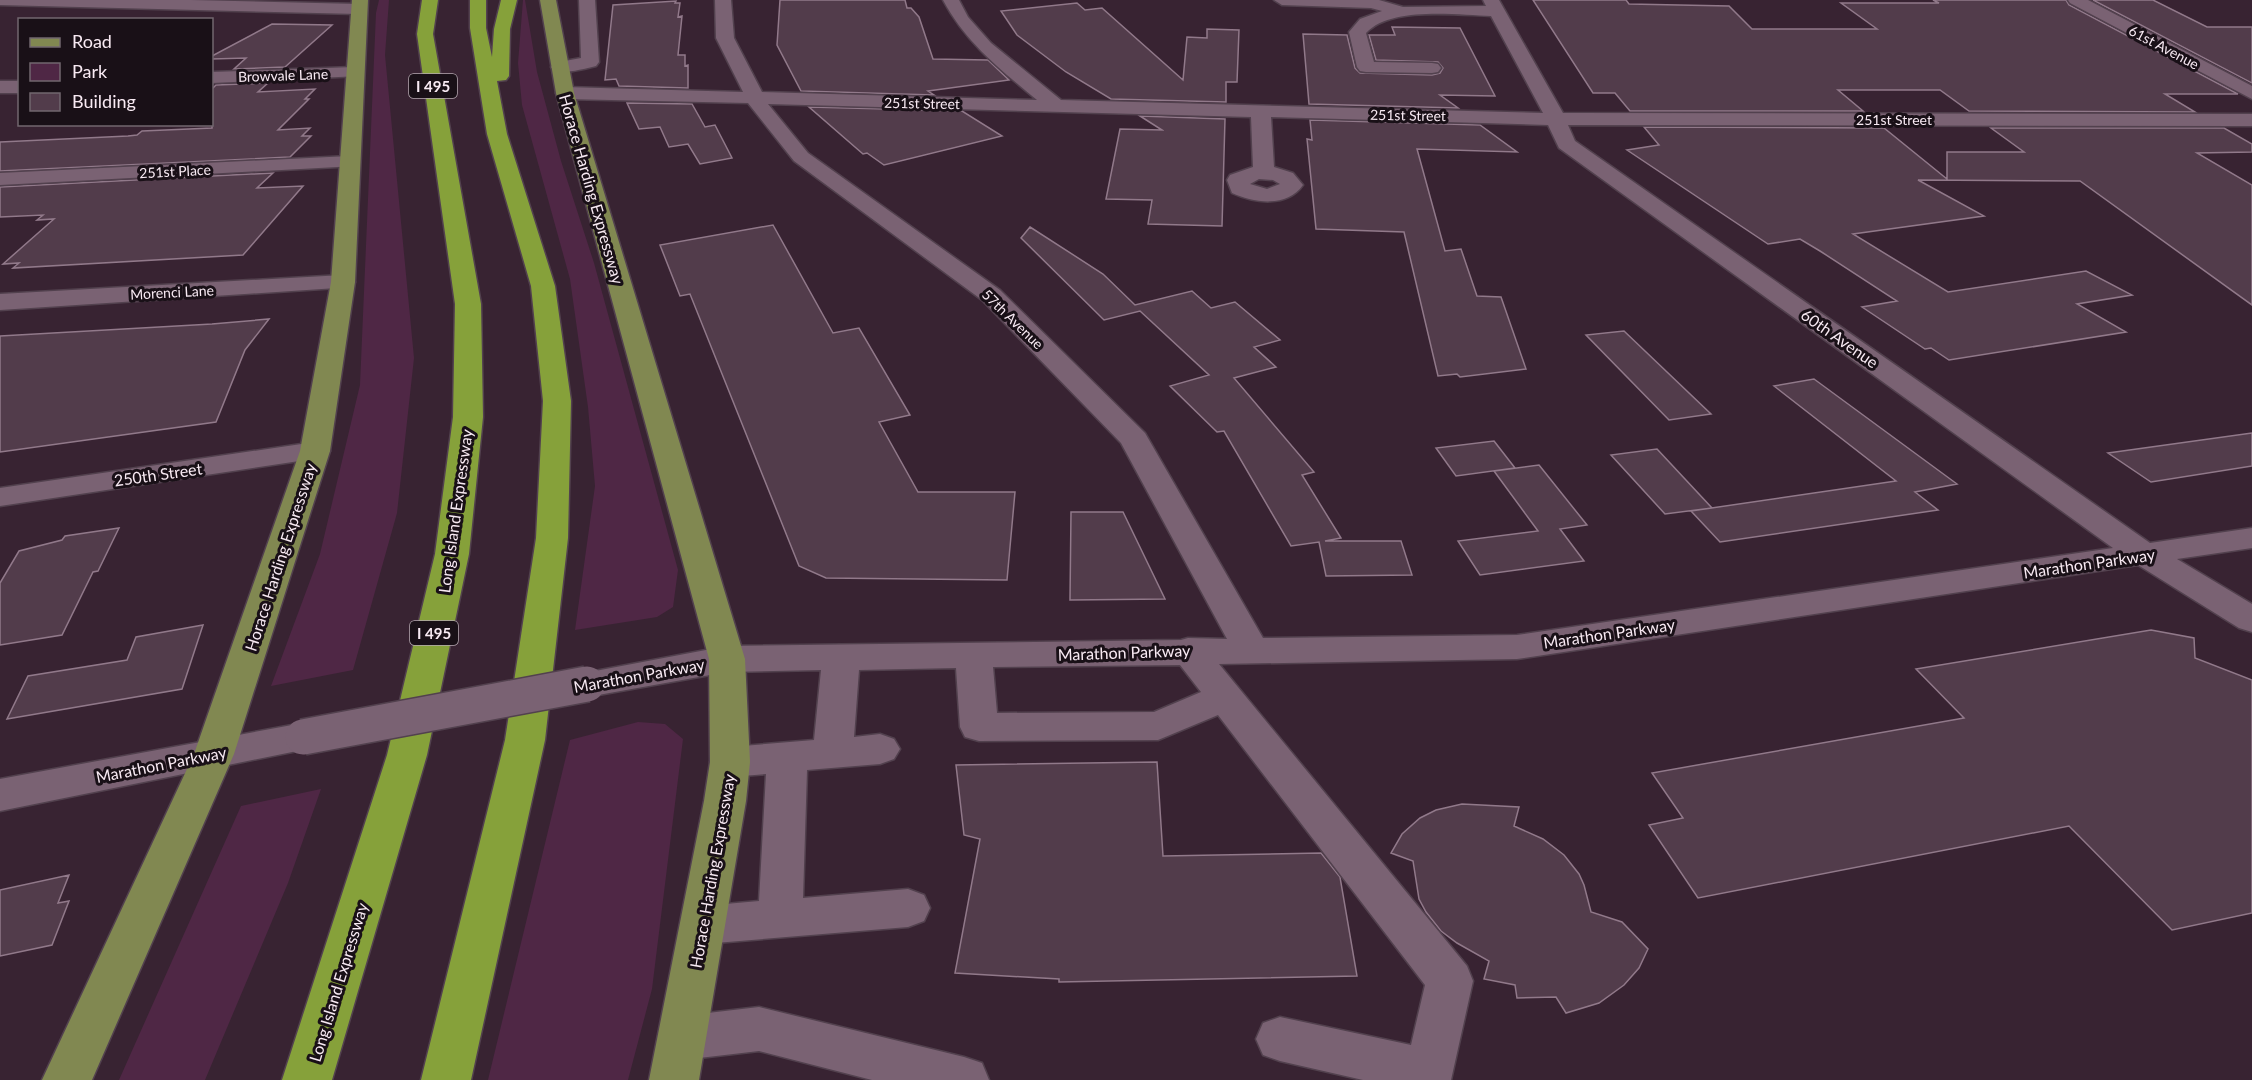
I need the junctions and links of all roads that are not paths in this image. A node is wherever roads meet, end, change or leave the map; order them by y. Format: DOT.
graph roads {
  1 [pos="0,0"];
  2 [pos="416,0"];
  3 [pos="430,0"];
  4 [pos="478,0"];
  5 [pos="509,0"];
  6 [pos="587,0"];
  7 [pos="723,0"];
  8 [pos="951,0"];
  9 [pos="1282,0"];
  10 [pos="2076,0"];
  11 [pos="359,4"];
  12 [pos="1494,6"];
  13 [pos="1401,12"];
  14 [pos="566,16"];
  15 [pos="425,34"];
  16 [pos="1432,68"];
  17 [pos="354,72"];
  18 [pos="213,78"];
  19 [pos="562,80"];
  20 [pos="0,87"];
  21 [pos="18,87"];
  22 [pos="2252,93"];
  23 [pos="754,99"];
  24 [pos="1057,107"];
  25 [pos="1261,112"];
  26 [pos="1556,119"];
  27 [pos="2252,120"];
  28 [pos="497,134"];
  29 [pos="349,162"];
  30 [pos="1264,173"];
  31 [pos="0,179"];
  32 [pos="343,282"];
  33 [pos="0,302"];
  34 [pos="315,451"];
  35 [pos="0,497"];
  36 [pos="2252,538"];
  37 [pos="2145,555"];
  38 [pos="2252,620"];
  39 [pos="1251,649"];
  40 [pos="1188,650"];
  41 [pos="974,655"];
  42 [pos="841,657"];
  43 [pos="727,658"];
  44 [pos="1225,697"];
  45 [pos="880,749"];
  46 [pos="833,753"];
  47 [pos="214,754"];
  48 [pos="787,757"];
  49 [pos="730,762"];
  50 [pos="0,795"];
  51 [pos="908,908"];
  52 [pos="780,919"];
  53 [pos="703,924"];
  54 [pos="1280,1040"];
  55 [pos="678,1059"];
  56 [pos="67,1080"];
  57 [pos="307,1080"];
  58 [pos="446,1080"];
  59 [pos="964,1080"];
  1 -- 11 [label="street"];
  2 -- 15 [label="highway"];
  3 -- 15 [label="highway, Long Island Expressway / I 495"];
  4 -- 28 [label="highway"];
  5 -- 28 [label="highway"];
  6 -- 14 [label="street"];
  7 -- 23 [label="street, 57th Avenue"];
  8 -- 24 [label="street"];
  9 -- 13 [label="street"];
  10 -- 22 [label="street, 61st Avenue"];
  11 -- 17 [label="main road, Horace Harding Expressway"];
  12 -- 13 [label="street"];
  12 -- 26 [label="street, 60th Avenue"];
  13 -- 16 [label="street"];
  14 -- 19 [label="main road, Horace Harding Expressway"];
  15 -- 57 [label="highway, Long Island Expressway / I 495"];
  17 -- 18 [label="street, Browvale Lane"];
  17 -- 29 [label="main road, Horace Harding Expressway"];
  19 -- 23 [label="street, 251st Street"];
  19 -- 43 [label="main road, Horace Harding Expressway"];
  20 -- 21 [label="street"];
  23 -- 24 [label="street, 251st Street"];
  23 -- 39 [label="street, 57th Avenue"];
  24 -- 25 [label="street, 251st Street"];
  25 -- 26 [label="street, 251st Street"];
  25 -- 30 [label="street"];
  26 -- 27 [label="street, 251st Street"];
  26 -- 37 [label="street, 60th Avenue"];
  28 -- 58 [label="highway"];
  29 -- 31 [label="street, 251st Place"];
  29 -- 32 [label="main road, Horace Harding Expressway"];
  32 -- 33 [label="street, Morenci Lane"];
  32 -- 34 [label="main road, Horace Harding Expressway"];
  34 -- 35 [label="street, 250th Street"];
  34 -- 47 [label="main road, Horace Harding Expressway"];
  36 -- 37 [label="street, Marathon Parkway"];
  37 -- 38 [label="street, 60th Avenue"];
  37 -- 39 [label="street, Marathon Parkway"];
  39 -- 40 [label="street, Marathon Parkway"];
  40 -- 41 [label="street, Marathon Parkway"];
  40 -- 44 [label="street"];
  41 -- 42 [label="street, Marathon Parkway"];
  41 -- 44 [label="street"];
  42 -- 43 [label="street, Marathon Parkway"];
  42 -- 46 [label="street"];
  43 -- 47 [label="street, Marathon Parkway, bridge"];
  43 -- 49 [label="main road, Horace Harding Expressway"];
  44 -- 54 [label="street"];
  45 -- 46 [label="street"];
  46 -- 48 [label="street"];
  47 -- 50 [label="street, Marathon Parkway"];
  47 -- 56 [label="main road, Horace Harding Expressway"];
  48 -- 49 [label="street"];
  48 -- 52 [label="street"];
  49 -- 53 [label="main road, Horace Harding Expressway"];
  51 -- 52 [label="street"];
  52 -- 53 [label="street"];
  53 -- 55 [label="main road, Horace Harding Expressway"];
  55 -- 59 [label="street"];
}
